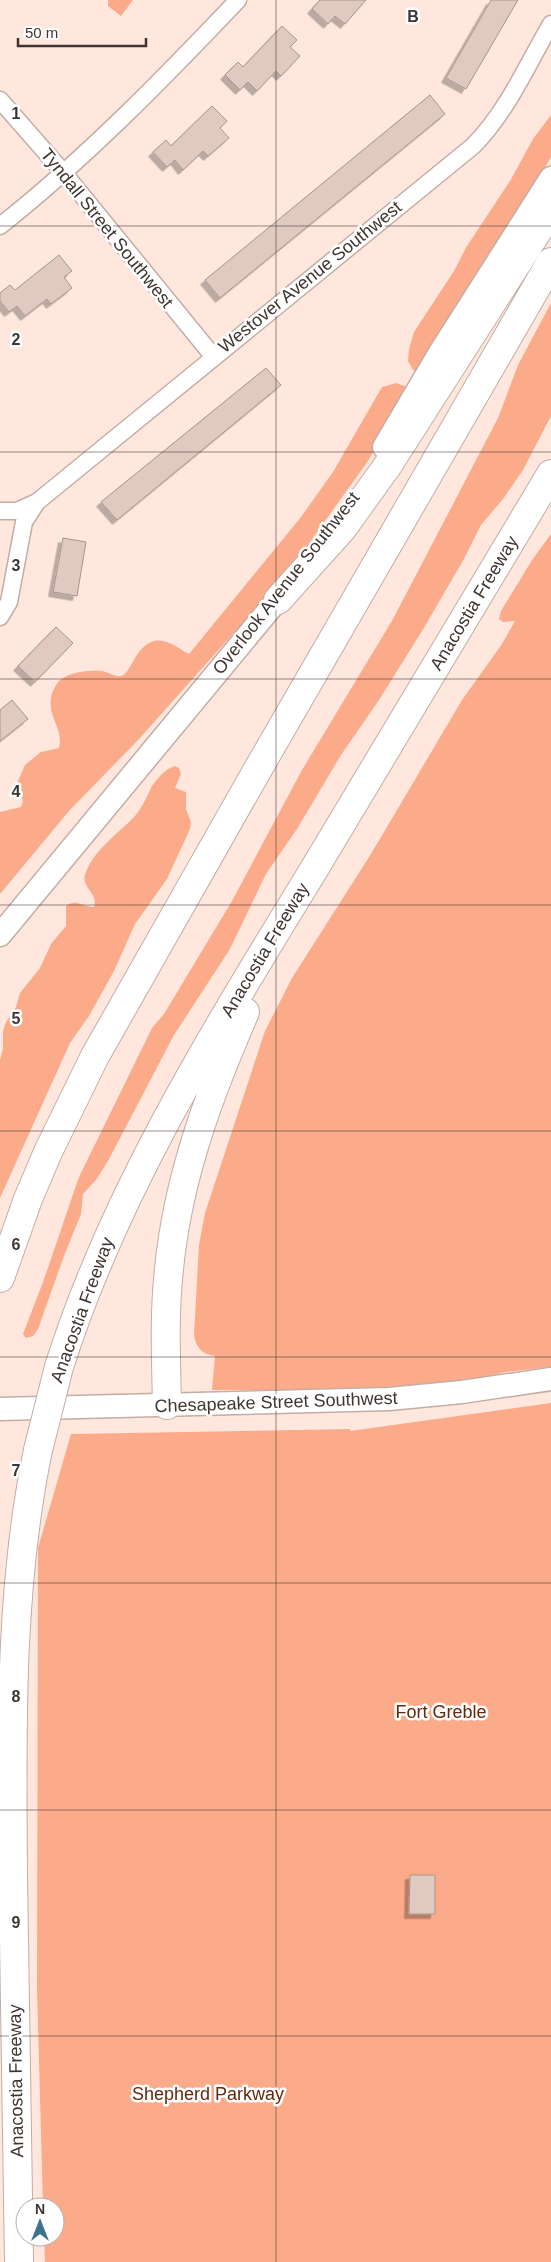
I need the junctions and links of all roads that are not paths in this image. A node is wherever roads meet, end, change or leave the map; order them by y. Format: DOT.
graph roads {
  1 [pos="238,0"];
  2 [pos="551,24"];
  3 [pos="0,100"];
  4 [pos="63,172"];
  5 [pos="551,178"];
  6 [pos="551,210"];
  7 [pos="0,226"];
  8 [pos="551,262"];
  9 [pos="213,356"];
  10 [pos="551,474"];
  11 [pos="36,502"];
  12 [pos="0,511"];
  13 [pos="278,600"];
  14 [pos="0,617"];
  15 [pos="351,807"];
  16 [pos="4,928"];
  17 [pos="0,1278"];
  18 [pos="551,1379"];
  19 [pos="167,1405"];
  20 [pos="0,1409"];
  21 [pos="16,2052"];
  22 [pos="32,2197"];
  23 [pos="32,2247"];
  24 [pos="19,2262"];
  25 [pos="33,2262"];
  1 -- 4 [label="street"];
  2 -- 9 [label="street, Westover Avenue Southwest"];
  3 -- 4 [label="street, Tyndall Street Southwest"];
  4 -- 7 [label="street"];
  4 -- 9 [label="street, Tyndall Street Southwest"];
  5 -- 13 [label="street, Overlook Avenue Southwest"];
  6 -- 13 [label="highway"];
  8 -- 17 [label="highway"];
  9 -- 11 [label="street, Westover Avenue Southwest"];
  10 -- 15 [label="highway, Anacostia Freeway"];
  11 -- 12 [label="street, Westover Avenue Southwest"];
  11 -- 14 [label="street, Westover Avenue Southwest"];
  13 -- 16 [label="street, Overlook Avenue Southwest"];
  15 -- 19 [label="highway"];
  15 -- 21 [label="highway, Anacostia Freeway, bridge"];
  18 -- 19 [label="street, Chesapeake Street Southwest"];
  19 -- 20 [label="street, Chesapeake Street Southwest"];
  21 -- 22 [label="highway"];
  21 -- 24 [label="highway, Anacostia Freeway"];
  23 -- 25 [label="highway"];
}
